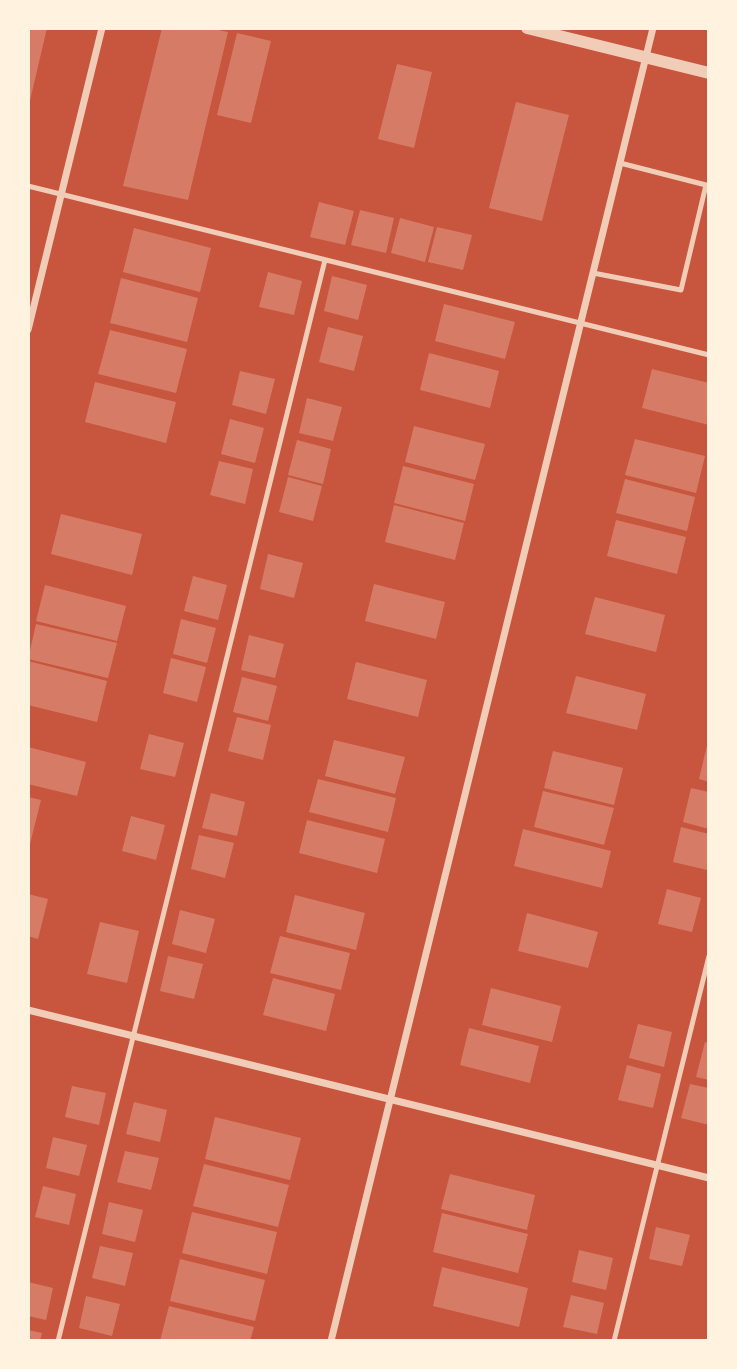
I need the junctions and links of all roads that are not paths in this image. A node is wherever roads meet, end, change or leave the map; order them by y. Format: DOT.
graph roads {
  1 [pos="102,28"];
  2 [pos="527,28"];
  3 [pos="653,28"];
  4 [pos="646,57"];
  5 [pos="709,73"];
  6 [pos="620,163"];
  7 [pos="709,175"];
  8 [pos="707,185"];
  9 [pos="28,186"];
  10 [pos="61,194"];
  11 [pos="325,260"];
  12 [pos="593,273"];
  13 [pos="580,323"];
  14 [pos="28,330"];
  15 [pos="709,355"];
  16 [pos="709,956"];
  17 [pos="28,1010"];
  18 [pos="134,1036"];
  19 [pos="390,1100"];
  20 [pos="657,1166"];
  21 [pos="709,1178"];
  22 [pos="58,1341"];
  23 [pos="331,1341"];
  24 [pos="614,1341"];
  1 -- 10 [label="street"];
  2 -- 4 [label="street"];
  3 -- 4 [label="street"];
  4 -- 5 [label="street"];
  4 -- 6 [label="street"];
  6 -- 8 [label="lane"];
  6 -- 12 [label="street"];
  7 -- 8 [label="lane"];
  8 -- 12 [label="lane"];
  9 -- 10 [label="lane"];
  10 -- 11 [label="lane"];
  10 -- 14 [label="street"];
  11 -- 13 [label="lane"];
  11 -- 18 [label="lane"];
  12 -- 13 [label="street"];
  13 -- 15 [label="lane"];
  13 -- 19 [label="street"];
  16 -- 20 [label="lane"];
  17 -- 18 [label="street"];
  18 -- 19 [label="street"];
  18 -- 22 [label="lane"];
  19 -- 20 [label="street"];
  19 -- 23 [label="street"];
  20 -- 21 [label="street"];
  20 -- 24 [label="lane"];
}
